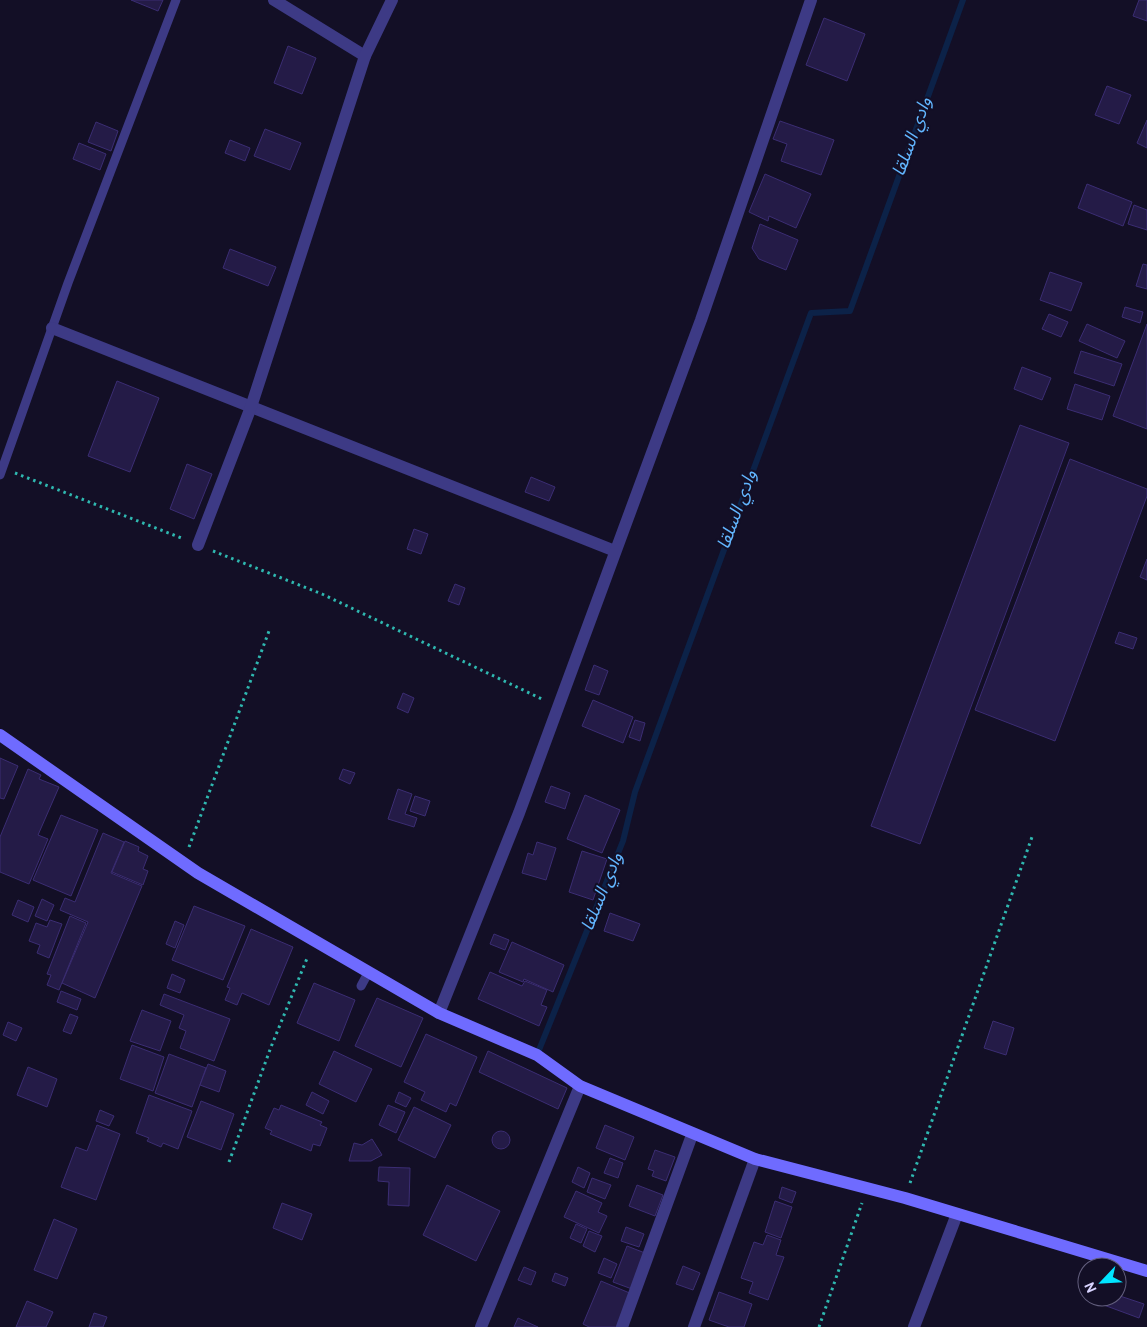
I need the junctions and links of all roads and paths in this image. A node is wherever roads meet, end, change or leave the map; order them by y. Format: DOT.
graph roads {
  1 [pos="176,0"];
  2 [pos="274,0"];
  3 [pos="392,0"];
  4 [pos="811,0"];
  5 [pos="364,56"];
  6 [pos="52,328"];
  7 [pos="251,407"];
  8 [pos="1,472"];
  9 [pos="198,545"];
  10 [pos="615,551"];
  11 [pos="268,631"];
  12 [pos="558,707"];
  13 [pos="0,735"];
  14 [pos="1032,837"];
  15 [pos="183,861"];
  16 [pos="315,940"];
  17 [pos="368,973"];
  18 [pos="361,986"];
  19 [pos="440,1013"];
  20 [pos="580,1086"];
  21 [pos="692,1135"];
  22 [pos="755,1159"];
  23 [pos="229,1162"];
  24 [pos="868,1188"];
  25 [pos="905,1198"];
  26 [pos="957,1214"];
  27 [pos="1147,1271"];
  28 [pos="480,1327"];
  29 [pos="622,1327"];
  30 [pos="694,1327"];
  31 [pos="819,1327"];
  32 [pos="914,1327"];
  1 -- 6 [label="lane"];
  2 -- 5 [label="street"];
  3 -- 5 [label="street"];
  4 -- 10 [label="street"];
  5 -- 7 [label="street"];
  6 -- 7 [label="street"];
  6 -- 8 [label="lane"];
  7 -- 9 [label="street"];
  7 -- 10 [label="street"];
  8 -- 9 [label="path"];
  9 -- 12 [label="path"];
  10 -- 12 [label="street"];
  11 -- 15 [label="path"];
  12 -- 19 [label="street"];
  13 -- 15 [label="street"];
  14 -- 25 [label="path"];
  15 -- 16 [label="street"];
  16 -- 17 [label="street"];
  16 -- 23 [label="path"];
  17 -- 18 [label="lane"];
  17 -- 19 [label="street"];
  19 -- 20 [label="street"];
  20 -- 21 [label="street"];
  20 -- 28 [label="street"];
  21 -- 22 [label="street"];
  21 -- 29 [label="street"];
  22 -- 24 [label="street"];
  22 -- 30 [label="street"];
  24 -- 25 [label="street"];
  24 -- 31 [label="path"];
  25 -- 26 [label="street"];
  26 -- 27 [label="street"];
  26 -- 32 [label="street"];
}
